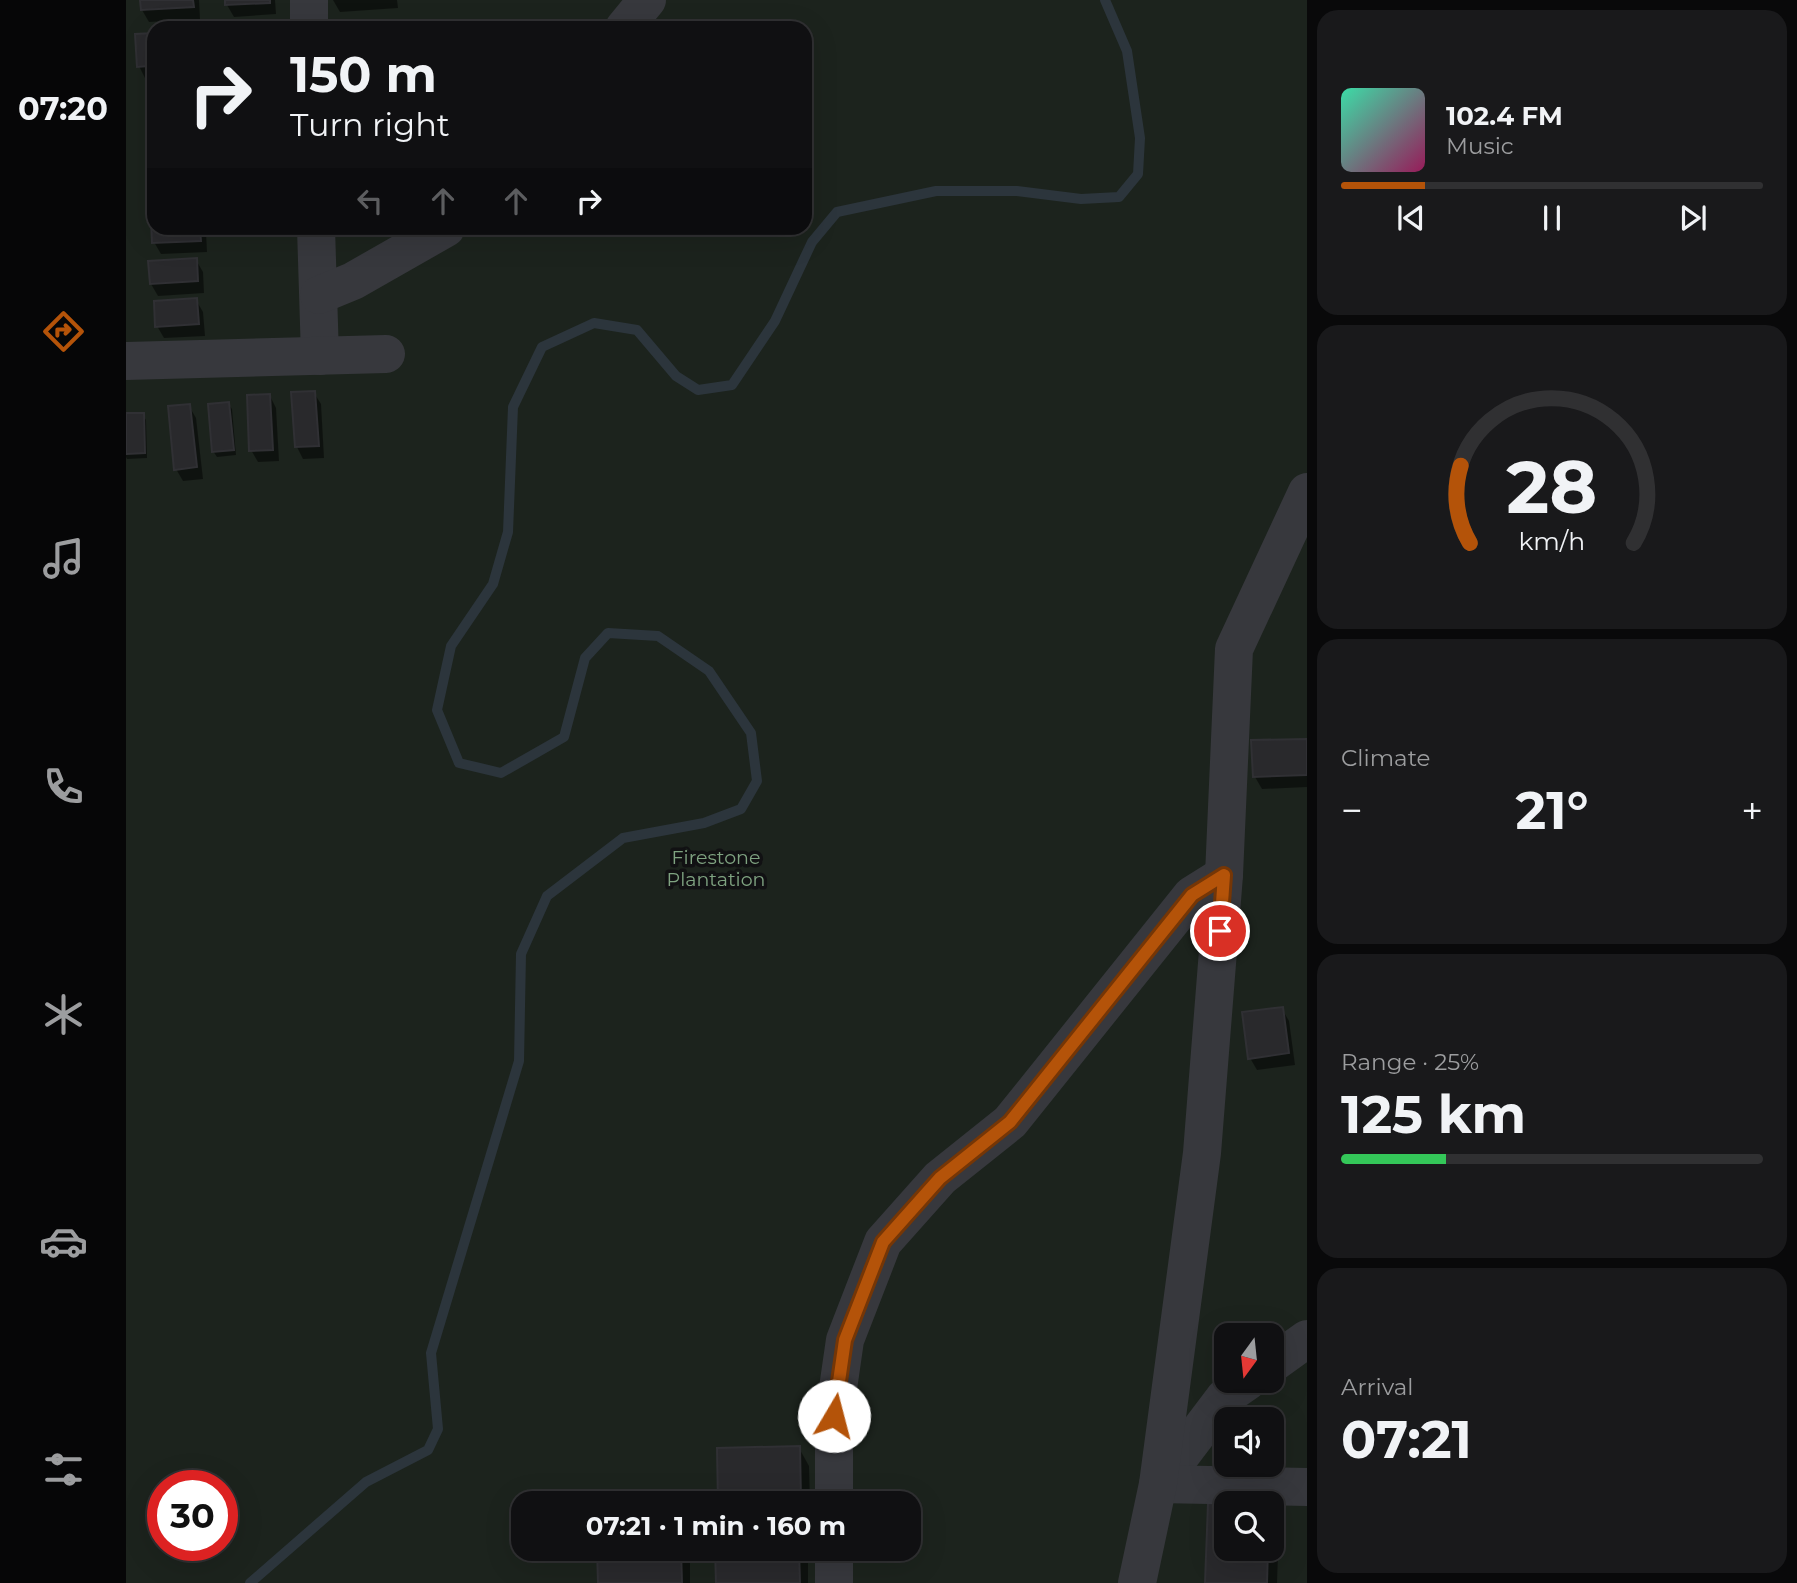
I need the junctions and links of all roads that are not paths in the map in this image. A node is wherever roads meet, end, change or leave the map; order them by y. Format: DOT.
graph roads {
  1 [pos="309,0"];
  2 [pos="647,0"];
  3 [pos="309,21"];
  4 [pos="630,21"];
  5 [pos="316,235"];
  6 [pos="434,235"];
  7 [pos="318,295"];
  8 [pos="386,354"];
  9 [pos="320,356"];
  10 [pos="126,362"];
  11 [pos="1307,492"];
  12 [pos="1224,875"];
  13 [pos="1307,1339"];
  14 [pos="1284,1355"];
  15 [pos="1231,1393"];
  16 [pos="1158,1484"];
  17 [pos="1307,1487"];
  18 [pos="834,1491"];
  19 [pos="834,1561"];
  20 [pos="834,1583"];
  21 [pos="1137,1583"];
  1 -- 3 [label="street"];
  2 -- 4 [label="street"];
  5 -- 7 [label="street"];
  6 -- 7 [label="street"];
  7 -- 9 [label="street"];
  8 -- 9 [label="street"];
  9 -- 10 [label="street"];
  11 -- 12 [label="street"];
  12 -- 16 [label="street"];
  12 -- 18 [label="street"];
  13 -- 14 [label="street"];
  15 -- 16 [label="street"];
  16 -- 17 [label="street"];
  16 -- 21 [label="street"];
  19 -- 20 [label="street"];
}
